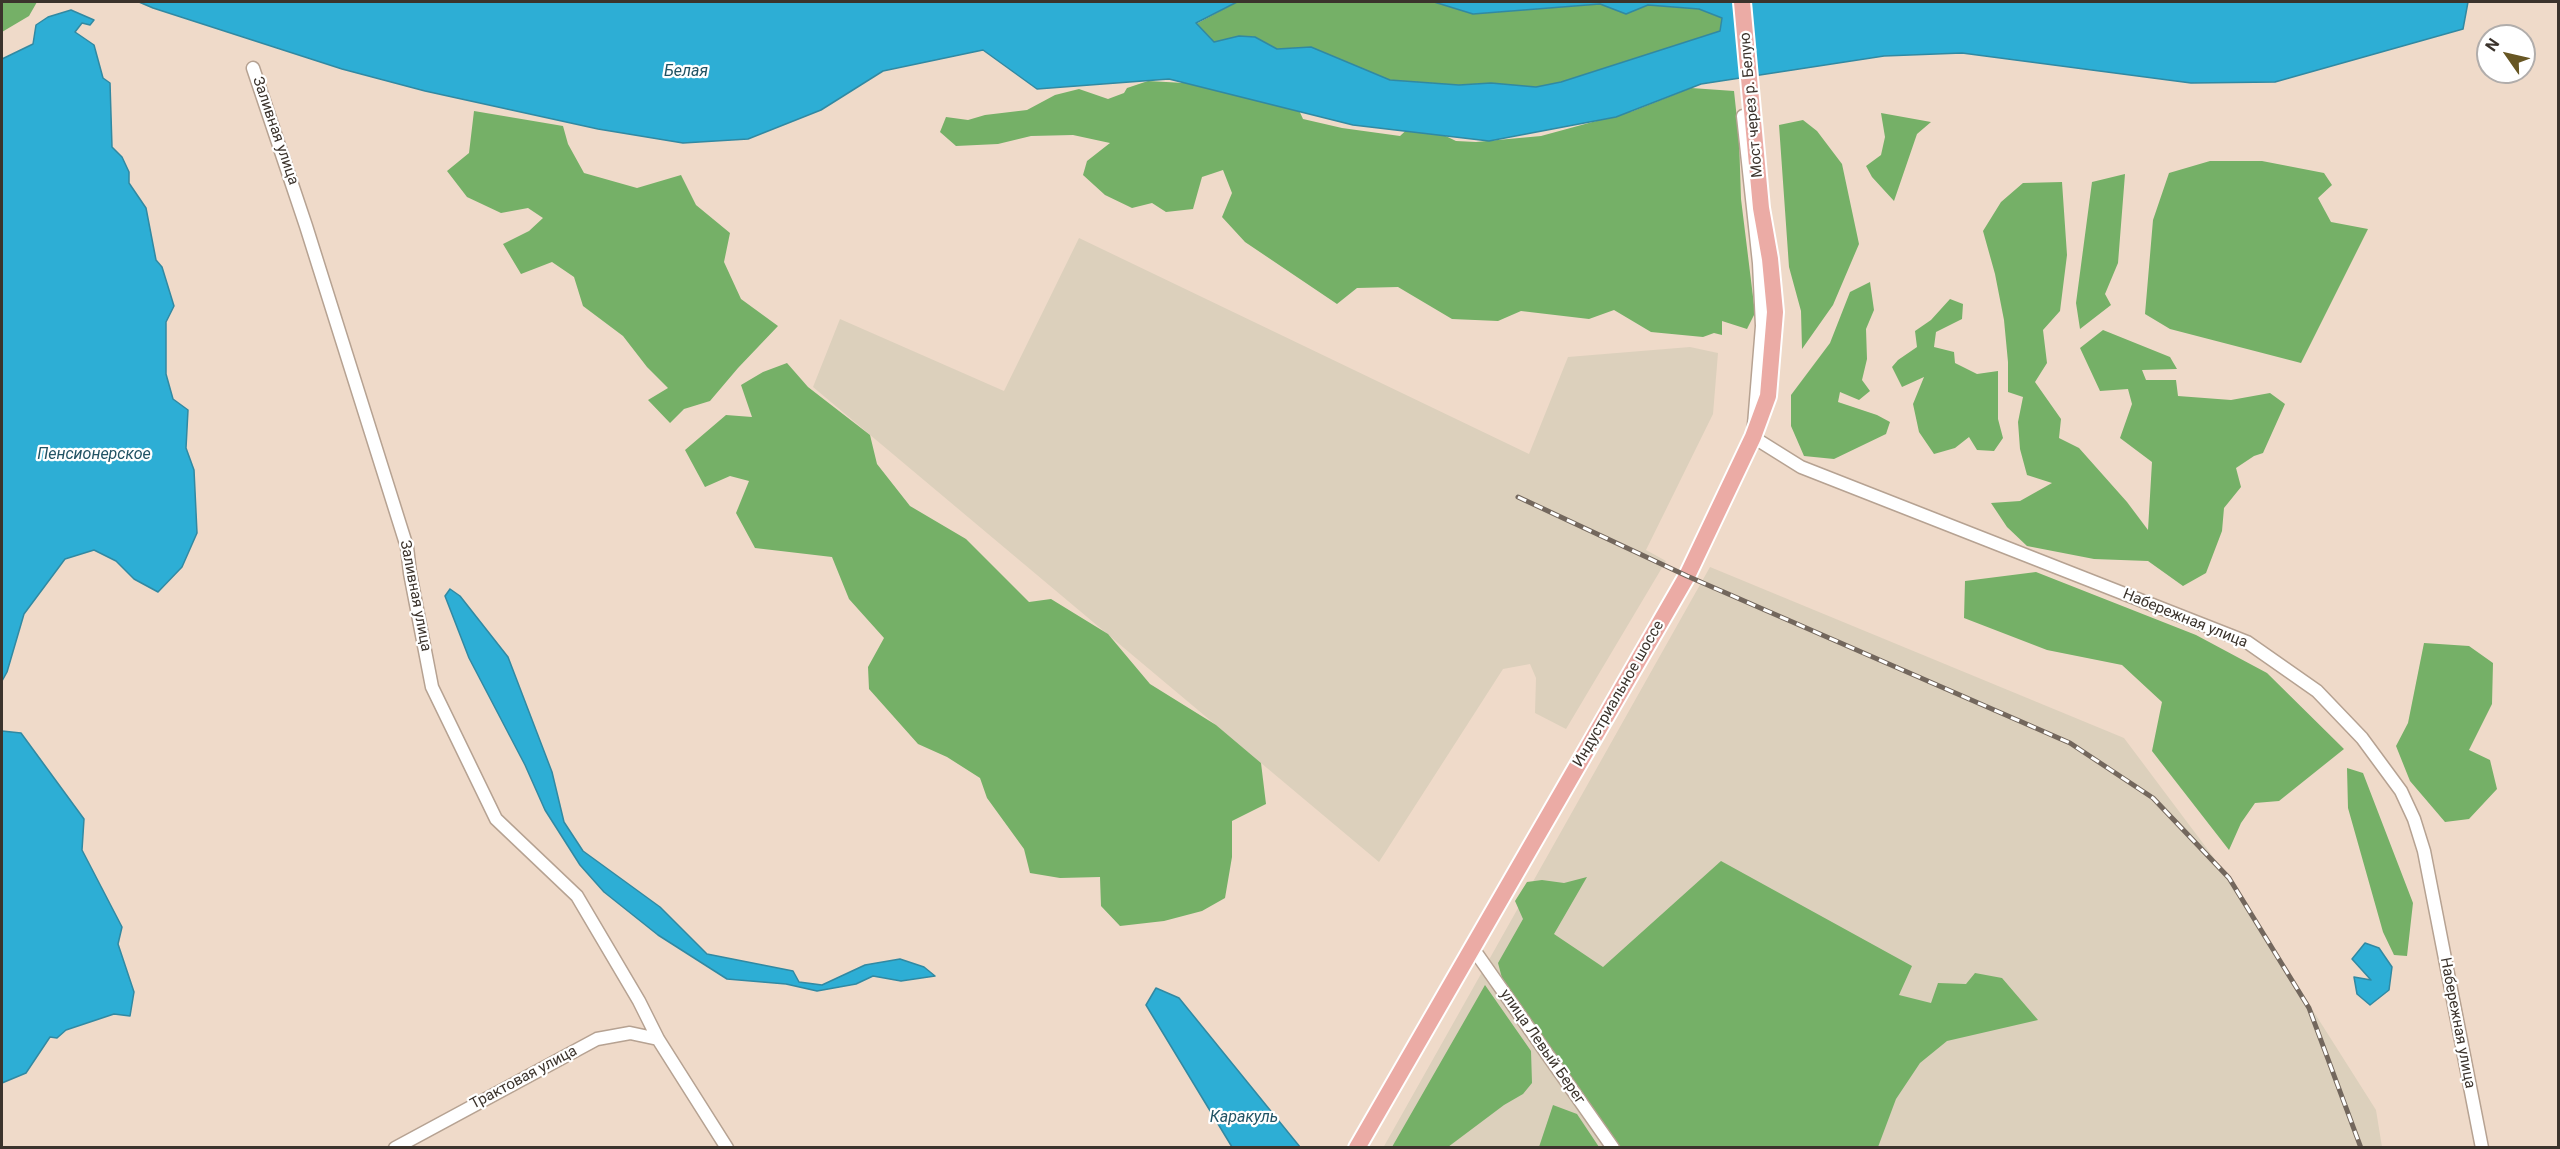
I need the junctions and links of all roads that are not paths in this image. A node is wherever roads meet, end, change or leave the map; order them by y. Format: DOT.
graph roads {
  1 [pos="1742,2"];
  2 [pos="253,68"];
  3 [pos="1743,116"];
  4 [pos="1761,208"];
  5 [pos="1753,437"];
  6 [pos="1472,947"];
  7 [pos="658,1040"];
  8 [pos="395,1148"];
  9 [pos="727,1148"];
  10 [pos="1357,1148"];
  11 [pos="1613,1148"];
  12 [pos="2482,1148"];
  1 -- 4 [label="main road, Мост через р. Белую"];
  2 -- 7 [label="street, Заливная улица"];
  3 -- 5 [label="street"];
  4 -- 5 [label="main road, Индустриальное шоссе"];
  5 -- 6 [label="main road, Индустриальное шоссе"];
  5 -- 12 [label="street, Набережная улица"];
  6 -- 10 [label="main road, Индустриальное шоссе"];
  6 -- 11 [label="street, улица Левый Берег"];
  7 -- 8 [label="street, Трактовая улица"];
  7 -- 9 [label="street, Заливная улица"];
}
